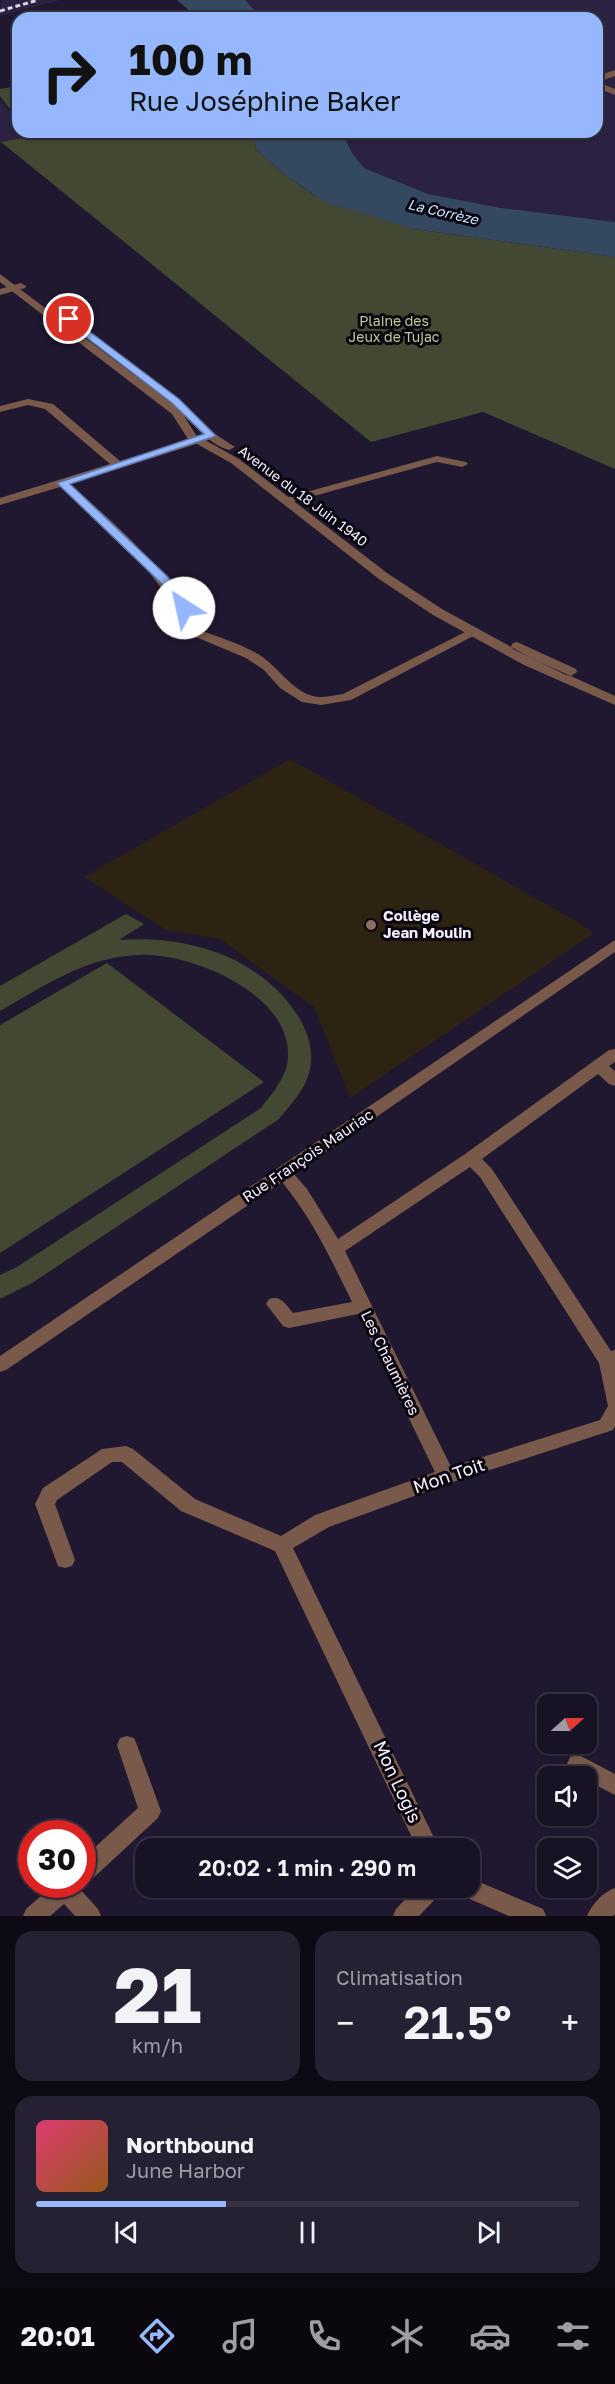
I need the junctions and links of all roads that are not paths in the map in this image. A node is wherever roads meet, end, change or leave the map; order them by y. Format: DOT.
graph roads {
  1 [pos="615,92"];
  2 [pos="615,98"];
  3 [pos="0,269"];
  4 [pos="0,276"];
  5 [pos="18,287"];
  6 [pos="0,292"];
  7 [pos="0,409"];
  8 [pos="211,436"];
  9 [pos="197,440"];
  10 [pos="462,464"];
  11 [pos="118,465"];
  12 [pos="62,483"];
  13 [pos="291,499"];
  14 [pos="0,502"];
  15 [pos="473,633"];
  16 [pos="615,691"];
  17 [pos="615,702"];
  18 [pos="615,945"];
  19 [pos="615,1054"];
  20 [pos="599,1066"];
  21 [pos="615,1080"];
  22 [pos="471,1158"];
  23 [pos="284,1173"];
  24 [pos="335,1249"];
  25 [pos="275,1304"];
  26 [pos="362,1307"];
  27 [pos="611,1360"];
  28 [pos="0,1365"];
  29 [pos="615,1402"];
  30 [pos="615,1411"];
  31 [pos="446,1476"];
  32 [pos="282,1545"];
  33 [pos="65,1560"];
  34 [pos="127,1745"];
  35 [pos="577,1764"];
  36 [pos="615,1785"];
  37 [pos="423,1838"];
  38 [pos="96,1861"];
  39 [pos="480,1893"];
  40 [pos="55,1898"];
  41 [pos="76,1898"];
  42 [pos="421,1898"];
  43 [pos="615,1898"];
  44 [pos="34,1916"];
  45 [pos="90,1916"];
  46 [pos="404,1916"];
  47 [pos="535,1916"];
  48 [pos="598,1916"];
  1 -- 2 [label="street"];
  3 -- 5 [label="street, Avenue du 18 Juin 1940"];
  4 -- 5 [label="street, Avenue du 18 Juin 1940"];
  5 -- 6 [label="street"];
  5 -- 8 [label="street, Avenue du 18 Juin 1940"];
  5 -- 9 [label="street, Avenue du 18 Juin 1940"];
  7 -- 11 [label="street"];
  8 -- 9 [label="street"];
  8 -- 13 [label="street, Avenue du 18 Juin 1940"];
  9 -- 11 [label="street"];
  9 -- 13 [label="street, Avenue du 18 Juin 1940"];
  10 -- 13 [label="street"];
  11 -- 12 [label="street"];
  12 -- 14 [label="street"];
  12 -- 15 [label="street"];
  13 -- 15 [label="street, Avenue du 18 Juin 1940"];
  13 -- 16 [label="street, Avenue du 18 Juin 1940"];
  15 -- 17 [label="street, Avenue du 18 Juin 1940"];
  18 -- 23 [label="street, Rue François Mauriac"];
  19 -- 20 [label="street"];
  20 -- 21 [label="street"];
  20 -- 22 [label="street"];
  22 -- 24 [label="street"];
  22 -- 27 [label="street"];
  23 -- 24 [label="street, Les Chaumières"];
  23 -- 28 [label="street, Rue François Mauriac"];
  24 -- 26 [label="street, Les Chaumières"];
  25 -- 26 [label="street"];
  26 -- 31 [label="street, Les Chaumières"];
  27 -- 29 [label="street"];
  30 -- 31 [label="street, Mon Toit"];
  31 -- 32 [label="street, Mon Toit"];
  32 -- 33 [label="street"];
  32 -- 37 [label="street, Mon Logis"];
  34 -- 38 [label="street"];
  35 -- 36 [label="street"];
  39 -- 47 [label="street"];
  40 -- 44 [label="street"];
  41 -- 45 [label="street"];
  42 -- 46 [label="street"];
  43 -- 48 [label="street"];
}
